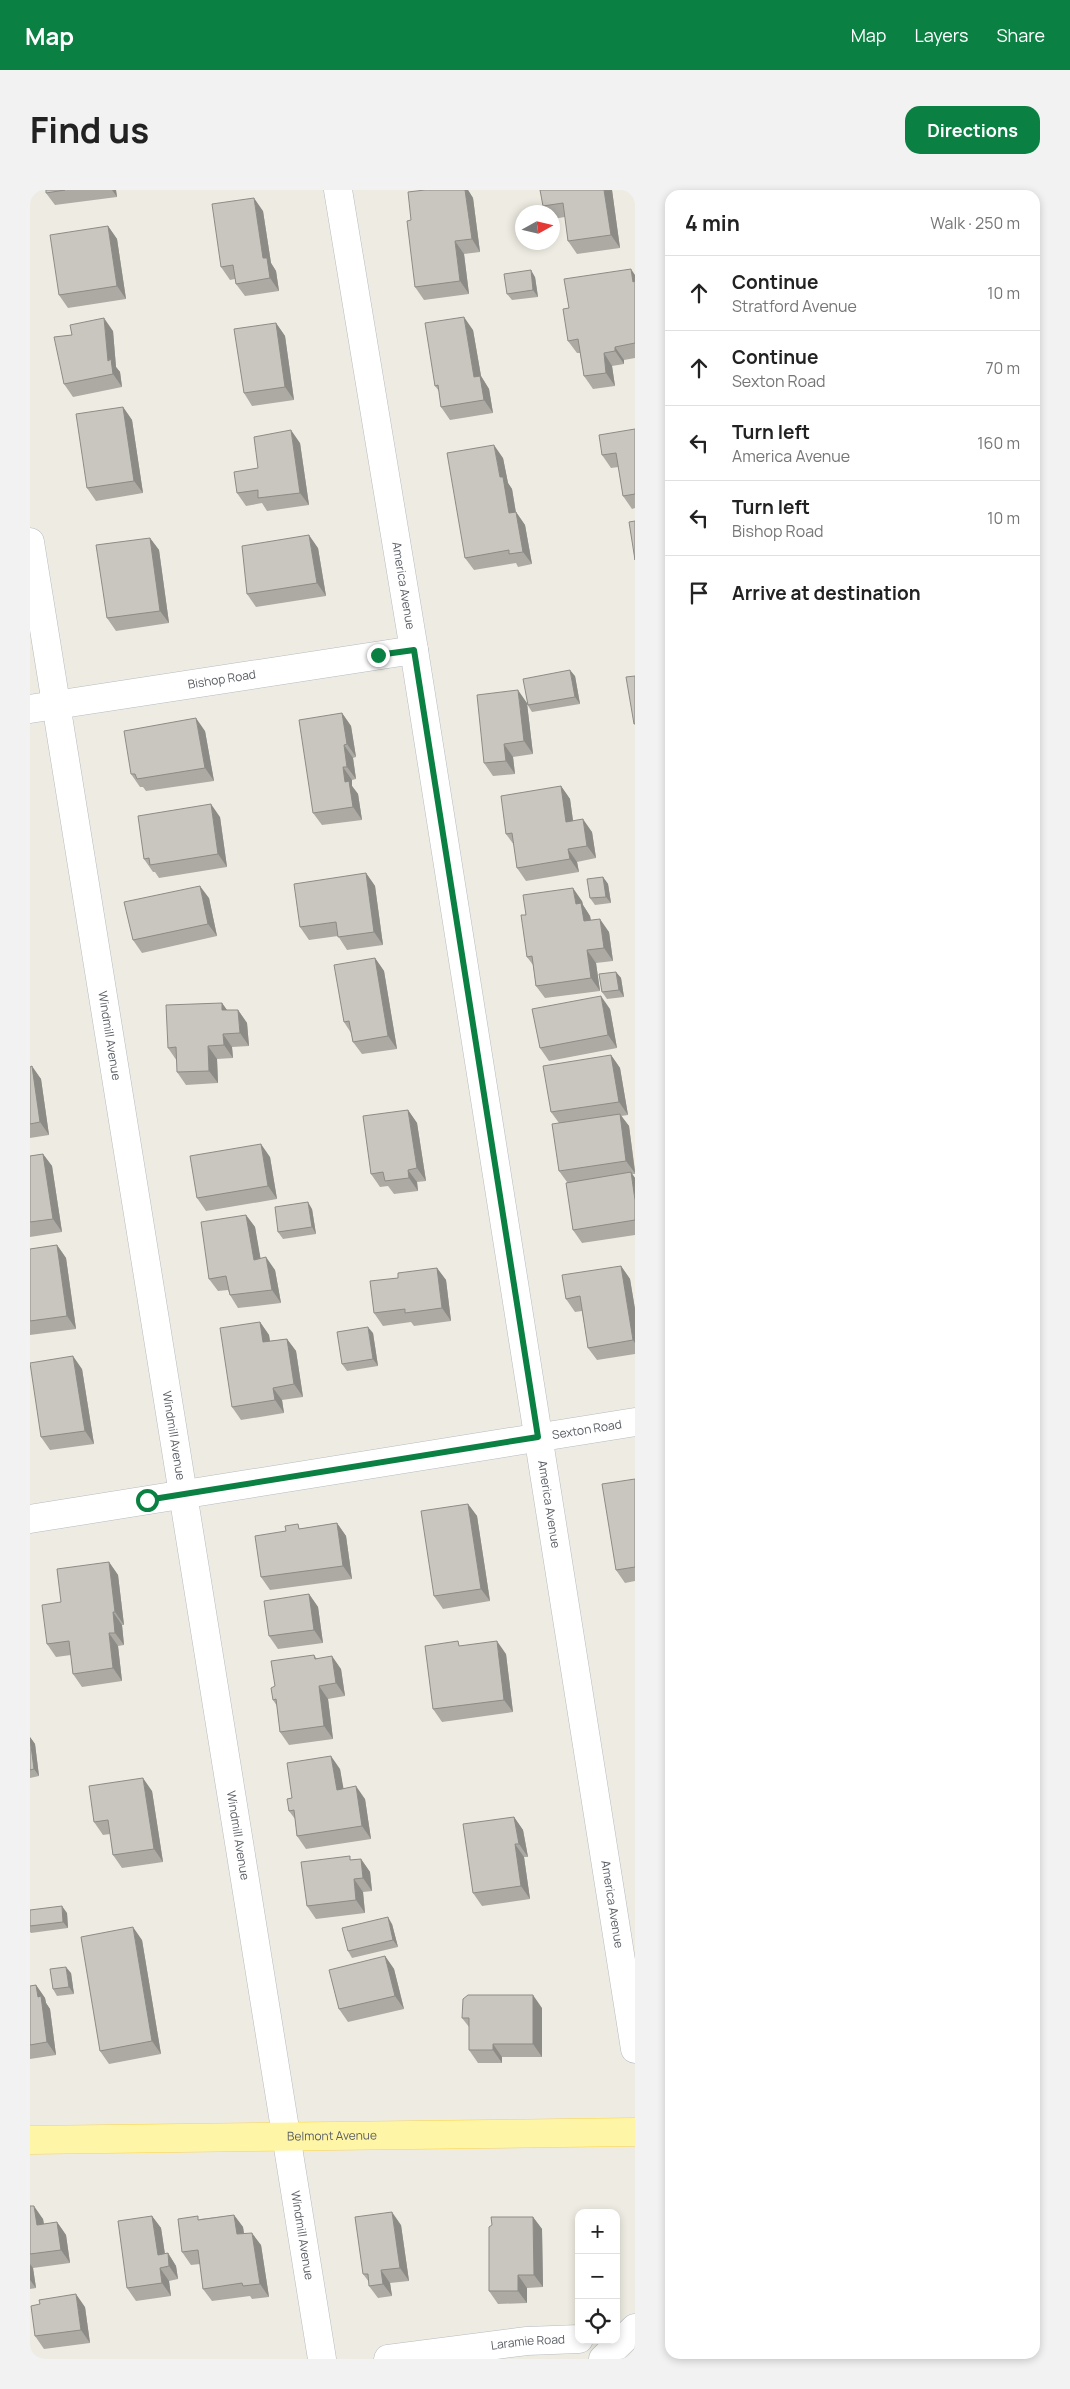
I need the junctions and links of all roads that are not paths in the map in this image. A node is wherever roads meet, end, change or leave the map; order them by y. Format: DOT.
graph roads {
  1 [pos="338,190"];
  2 [pos="30,542"];
  3 [pos="414,650"];
  4 [pos="43,707"];
  5 [pos="635,1422"];
  6 [pos="538,1437"];
  7 [pos="184,1495"];
  8 [pos="30,1519"];
  9 [pos="635,2050"];
  10 [pos="635,2132"];
  11 [pos="286,2135"];
  12 [pos="30,2140"];
  13 [pos="575,2339"];
  14 [pos="322,2359"];
  15 [pos="388,2359"];
  1 -- 3 [label="street, America Avenue"];
  2 -- 4 [label="street, Windmill Avenue"];
  3 -- 4 [label="street, Bishop Road"];
  3 -- 6 [label="street, America Avenue"];
  4 -- 7 [label="street, Windmill Avenue"];
  5 -- 6 [label="street, Sexton Road"];
  6 -- 7 [label="street, Sexton Road"];
  6 -- 9 [label="street, America Avenue"];
  7 -- 8 [label="street, Sexton Road"];
  7 -- 11 [label="street, Windmill Avenue"];
  10 -- 11 [label="main road, Belmont Avenue"];
  11 -- 12 [label="main road, Belmont Avenue"];
  11 -- 14 [label="street, Windmill Avenue"];
  13 -- 15 [label="street, Laramie Road"];
}
